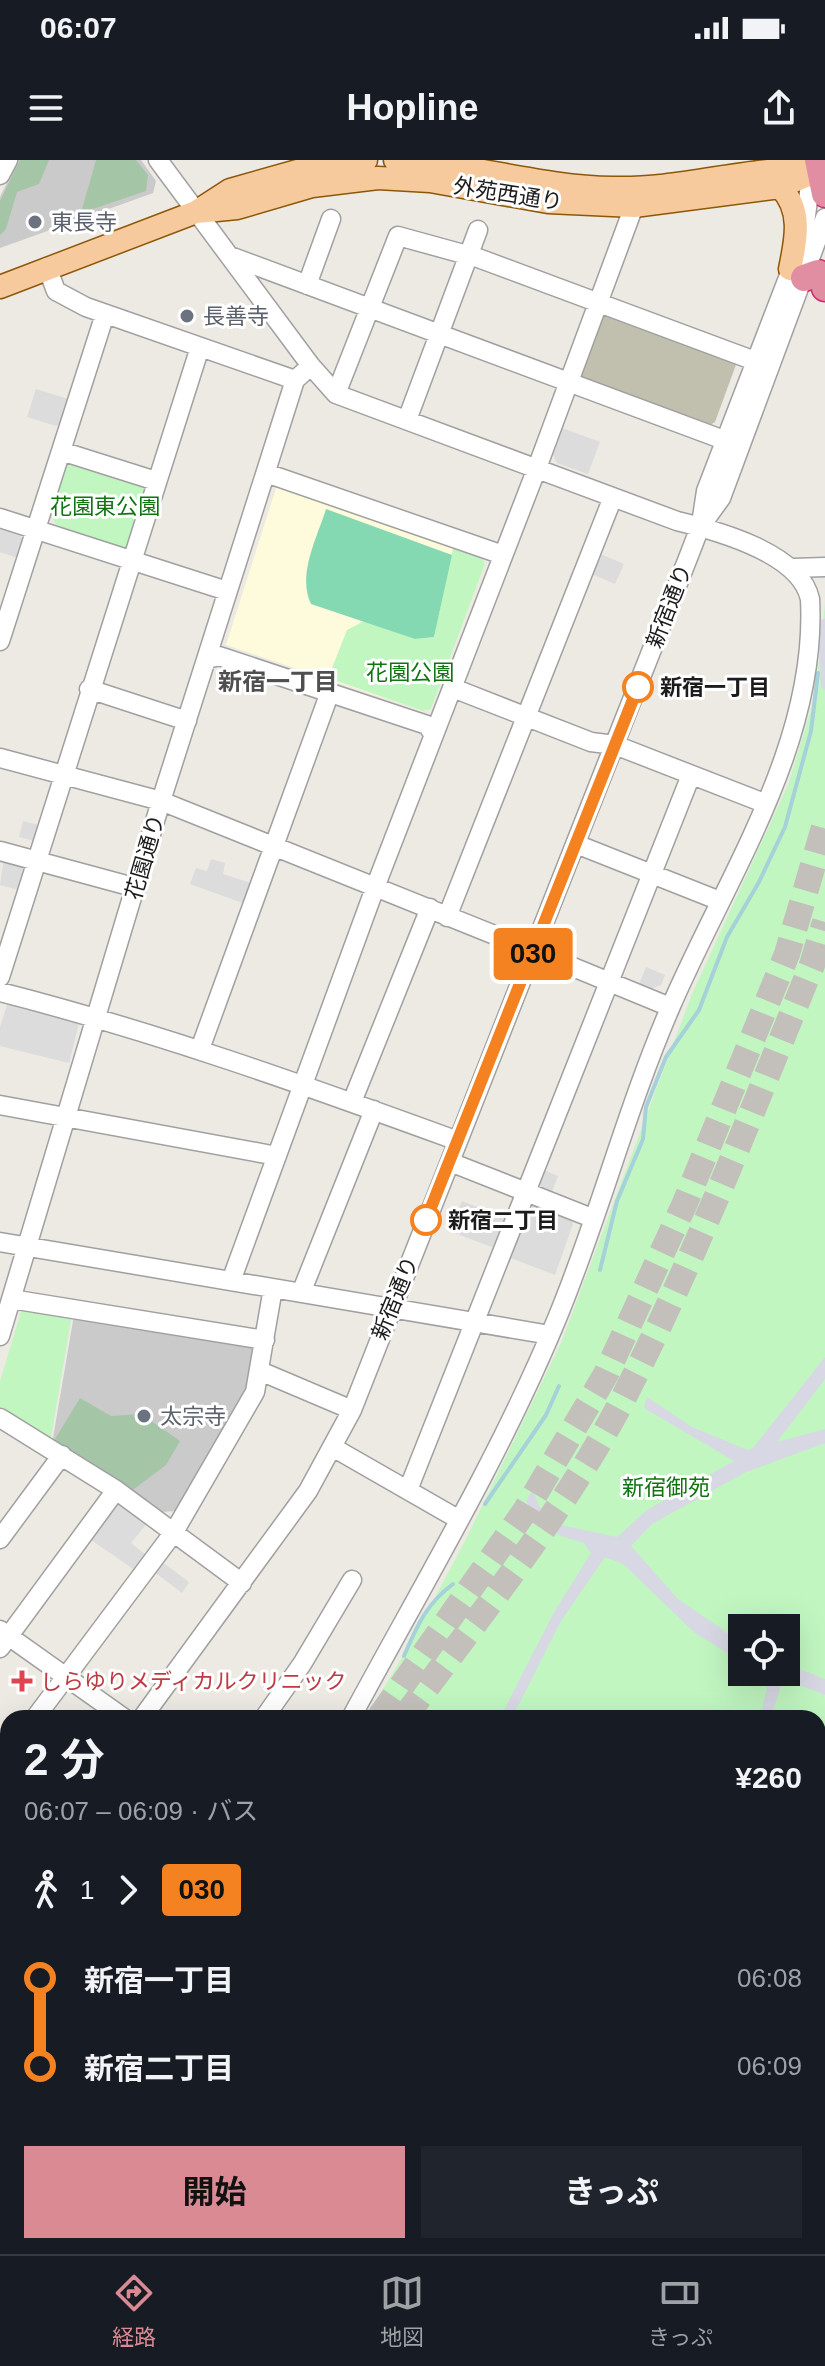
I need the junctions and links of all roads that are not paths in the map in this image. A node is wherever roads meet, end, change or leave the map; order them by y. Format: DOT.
graph roads {
  1 [pos="8,160"];
  2 [pos="158,160"];
  3 [pos="354,160"];
  4 [pos="395,160"];
  5 [pos="822,173"];
  6 [pos="0,175"];
  7 [pos="780,187"];
  8 [pos="634,206"];
  9 [pos="196,212"];
  10 [pos="825,218"];
  11 [pos="331,219"];
  12 [pos="478,230"];
  13 [pos="468,255"];
  14 [pos="230,256"];
  15 [pos="47,267"];
  16 [pos="806,278"];
  17 [pos="307,285"];
  18 [pos="0,287"];
  19 [pos="599,303"];
  20 [pos="369,309"];
  21 [pos="105,314"];
  22 [pos="438,335"];
  23 [pos="200,347"];
  24 [pos="755,361"];
  25 [pos="311,366"];
  26 [pos="295,380"];
  27 [pos="569,383"];
  28 [pos="336,394"];
  29 [pos="407,420"];
  30 [pos="724,440"];
  31 [pos="61,451"];
  32 [pos="537,468"];
  33 [pos="266,473"];
  34 [pos="156,481"];
  35 [pos="613,497"];
  36 [pos="0,518"];
  37 [pos="700,527"];
  38 [pos="36,529"];
  39 [pos="503,555"];
  40 [pos="130,560"];
  41 [pos="227,591"];
  42 [pos="0,641"];
  43 [pos="207,659"];
  44 [pos="454,683"];
  45 [pos="89,689"];
  46 [pos="330,692"];
  47 [pos="526,717"];
  48 [pos="187,721"];
  49 [pos="434,735"];
  50 [pos="615,745"];
  51 [pos="0,758"];
  52 [pos="62,774"];
  53 [pos="691,775"];
  54 [pos="161,801"];
  55 [pos="764,803"];
  56 [pos="272,844"];
  57 [pos="576,844"];
  58 [pos="0,851"];
  59 [pos="36,860"];
  60 [pos="651,874"];
  61 [pos="376,885"];
  62 [pos="137,888"];
  63 [pos="720,901"];
  64 [pos="430,908"];
  65 [pos="447,917"];
  66 [pos="537,942"];
  67 [pos="0,977"];
  68 [pos="609,982"];
  69 [pos="0,992"];
  70 [pos="670,1007"];
  71 [pos="98,1017"];
  72 [pos="200,1049"];
  73 [pos="303,1083"];
  74 [pos="352,1102"];
  75 [pos="0,1105"];
  76 [pos="374,1110"];
  77 [pos="68,1117"];
  78 [pos="458,1141"];
  79 [pos="277,1156"];
  80 [pos="450,1162"];
  81 [pos="526,1191"];
  82 [pos="592,1218"];
  83 [pos="0,1242"];
  84 [pos="27,1248"];
  85 [pos="231,1281"];
  86 [pos="273,1288"];
  87 [pos="301,1293"];
  88 [pos="11,1299"];
  89 [pos="391,1308"];
  90 [pos="475,1322"];
  91 [pos="550,1335"];
  92 [pos="0,1336"];
  93 [pos="265,1340"];
  94 [pos="260,1371"];
  95 [pos="352,1410"];
  96 [pos="0,1418"];
  97 [pos="334,1448"];
  98 [pos="62,1455"];
  99 [pos="116,1490"];
  100 [pos="408,1490"];
  101 [pos="458,1519"];
  102 [pos="174,1532"];
  103 [pos="0,1539"];
  104 [pos="352,1580"];
  105 [pos="242,1583"];
  106 [pos="3,1638"];
  107 [pos="66,1676"];
  108 [pos="41,1710"];
  109 [pos="113,1710"];
  110 [pos="148,1710"];
  111 [pos="270,1710"];
  112 [pos="355,1710"];
  1 -- 6 [label="street"];
  2 -- 9 [label="street"];
  3 -- 9 [label="main road, 外苑西通り"];
  4 -- 5 [label="main road, 外苑西通り"];
  5 -- 7 [label="main road, 外苑西通り"];
  5 -- 16 [label="street, 新宿通り"];
  7 -- 8 [label="main road, 外苑西通り"];
  7 -- 16 [label="main road"];
  8 -- 9 [label="main road, 外苑西通り"];
  8 -- 19 [label="street"];
  9 -- 14 [label="street"];
  9 -- 15 [label="main road, 外苑西通り"];
  10 -- 16 [label="street, 新宿通り"];
  11 -- 17 [label="street"];
  12 -- 13 [label="street"];
  13 -- 19 [label="street"];
  13 -- 20 [label="street"];
  13 -- 22 [label="street"];
  14 -- 17 [label="street"];
  14 -- 25 [label="street"];
  15 -- 18 [label="main road, 外苑西通り"];
  15 -- 21 [label="street"];
  16 -- 24 [label="street, 新宿通り"];
  16 -- 37 [label="street, 新宿通り"];
  17 -- 20 [label="street"];
  19 -- 24 [label="street"];
  19 -- 27 [label="street"];
  20 -- 22 [label="street"];
  20 -- 28 [label="street"];
  21 -- 23 [label="street"];
  21 -- 31 [label="street"];
  22 -- 27 [label="street"];
  22 -- 29 [label="street"];
  23 -- 26 [label="street"];
  23 -- 34 [label="street"];
  24 -- 30 [label="street, 新宿通り"];
  25 -- 26 [label="street"];
  25 -- 28 [label="street"];
  26 -- 33 [label="street, 花園通り"];
  27 -- 30 [label="street"];
  27 -- 32 [label="street"];
  28 -- 29 [label="street"];
  29 -- 32 [label="street"];
  30 -- 37 [label="street, 新宿通り"];
  31 -- 34 [label="street"];
  31 -- 38 [label="street"];
  32 -- 35 [label="street"];
  32 -- 39 [label="street"];
  33 -- 39 [label="street"];
  33 -- 41 [label="street, 花園通り"];
  34 -- 40 [label="street"];
  35 -- 37 [label="street"];
  35 -- 47 [label="street"];
  36 -- 38 [label="street"];
  37 -- 50 [label="street, 新宿通り"];
  37 -- 55 [label="street"];
  38 -- 40 [label="street"];
  38 -- 42 [label="street"];
  39 -- 44 [label="street"];
  40 -- 41 [label="street"];
  40 -- 45 [label="street"];
  41 -- 43 [label="street, 花園通り"];
  43 -- 46 [label="street"];
  43 -- 48 [label="street, 花園通り"];
  44 -- 47 [label="street"];
  44 -- 49 [label="street"];
  45 -- 48 [label="street"];
  45 -- 52 [label="street"];
  46 -- 49 [label="street"];
  46 -- 56 [label="street"];
  47 -- 50 [label="street"];
  47 -- 65 [label="street"];
  48 -- 54 [label="street, 花園通り"];
  49 -- 61 [label="street"];
  50 -- 53 [label="street"];
  50 -- 57 [label="street, 新宿通り"];
  51 -- 52 [label="street"];
  52 -- 54 [label="street"];
  52 -- 59 [label="street"];
  53 -- 55 [label="street"];
  53 -- 60 [label="street"];
  54 -- 56 [label="street"];
  54 -- 62 [label="street, 花園通り"];
  55 -- 63 [label="street"];
  56 -- 61 [label="street"];
  56 -- 72 [label="street"];
  57 -- 60 [label="street"];
  57 -- 66 [label="street, 新宿通り"];
  58 -- 59 [label="street"];
  59 -- 62 [label="street"];
  59 -- 67 [label="street"];
  60 -- 63 [label="street"];
  60 -- 68 [label="street"];
  61 -- 64 [label="street"];
  61 -- 73 [label="street"];
  62 -- 71 [label="street, 花園通り"];
  63 -- 70 [label="street"];
  64 -- 65 [label="street"];
  64 -- 74 [label="street"];
  65 -- 66 [label="street"];
  66 -- 68 [label="street"];
  66 -- 78 [label="street, 新宿通り"];
  68 -- 70 [label="street"];
  68 -- 81 [label="street"];
  69 -- 71 [label="street"];
  70 -- 82 [label="street"];
  71 -- 72 [label="street"];
  71 -- 77 [label="street, 花園通り"];
  72 -- 73 [label="street"];
  73 -- 74 [label="street"];
  73 -- 79 [label="street"];
  74 -- 76 [label="street"];
  75 -- 77 [label="street"];
  76 -- 78 [label="street"];
  76 -- 87 [label="street"];
  77 -- 79 [label="street"];
  77 -- 84 [label="street, 花園通り"];
  78 -- 80 [label="street, 新宿通り"];
  79 -- 85 [label="street"];
  80 -- 81 [label="street"];
  80 -- 89 [label="street, 新宿通り"];
  81 -- 82 [label="street"];
  81 -- 90 [label="street"];
  82 -- 91 [label="street"];
  83 -- 84 [label="street"];
  84 -- 85 [label="street"];
  84 -- 88 [label="street, 花園通り"];
  85 -- 86 [label="street"];
  86 -- 87 [label="street"];
  86 -- 93 [label="street"];
  87 -- 89 [label="street"];
  88 -- 92 [label="street, 花園通り"];
  88 -- 93 [label="street"];
  89 -- 90 [label="street"];
  89 -- 95 [label="street, 新宿通り"];
  90 -- 91 [label="street"];
  90 -- 100 [label="street"];
  91 -- 101 [label="street"];
  93 -- 94 [label="street"];
  94 -- 95 [label="street"];
  94 -- 102 [label="street"];
  95 -- 97 [label="street, 新宿通り"];
  96 -- 98 [label="street"];
  97 -- 100 [label="street"];
  97 -- 105 [label="street, 新宿通り"];
  98 -- 99 [label="street"];
  98 -- 103 [label="street"];
  99 -- 102 [label="street"];
  99 -- 106 [label="street"];
  100 -- 101 [label="street"];
  101 -- 112 [label="street"];
  102 -- 105 [label="street"];
  102 -- 107 [label="street"];
  104 -- 111 [label="street"];
  105 -- 110 [label="street, 新宿通り"];
  106 -- 107 [label="street"];
  107 -- 108 [label="street"];
  107 -- 109 [label="street"];
}
